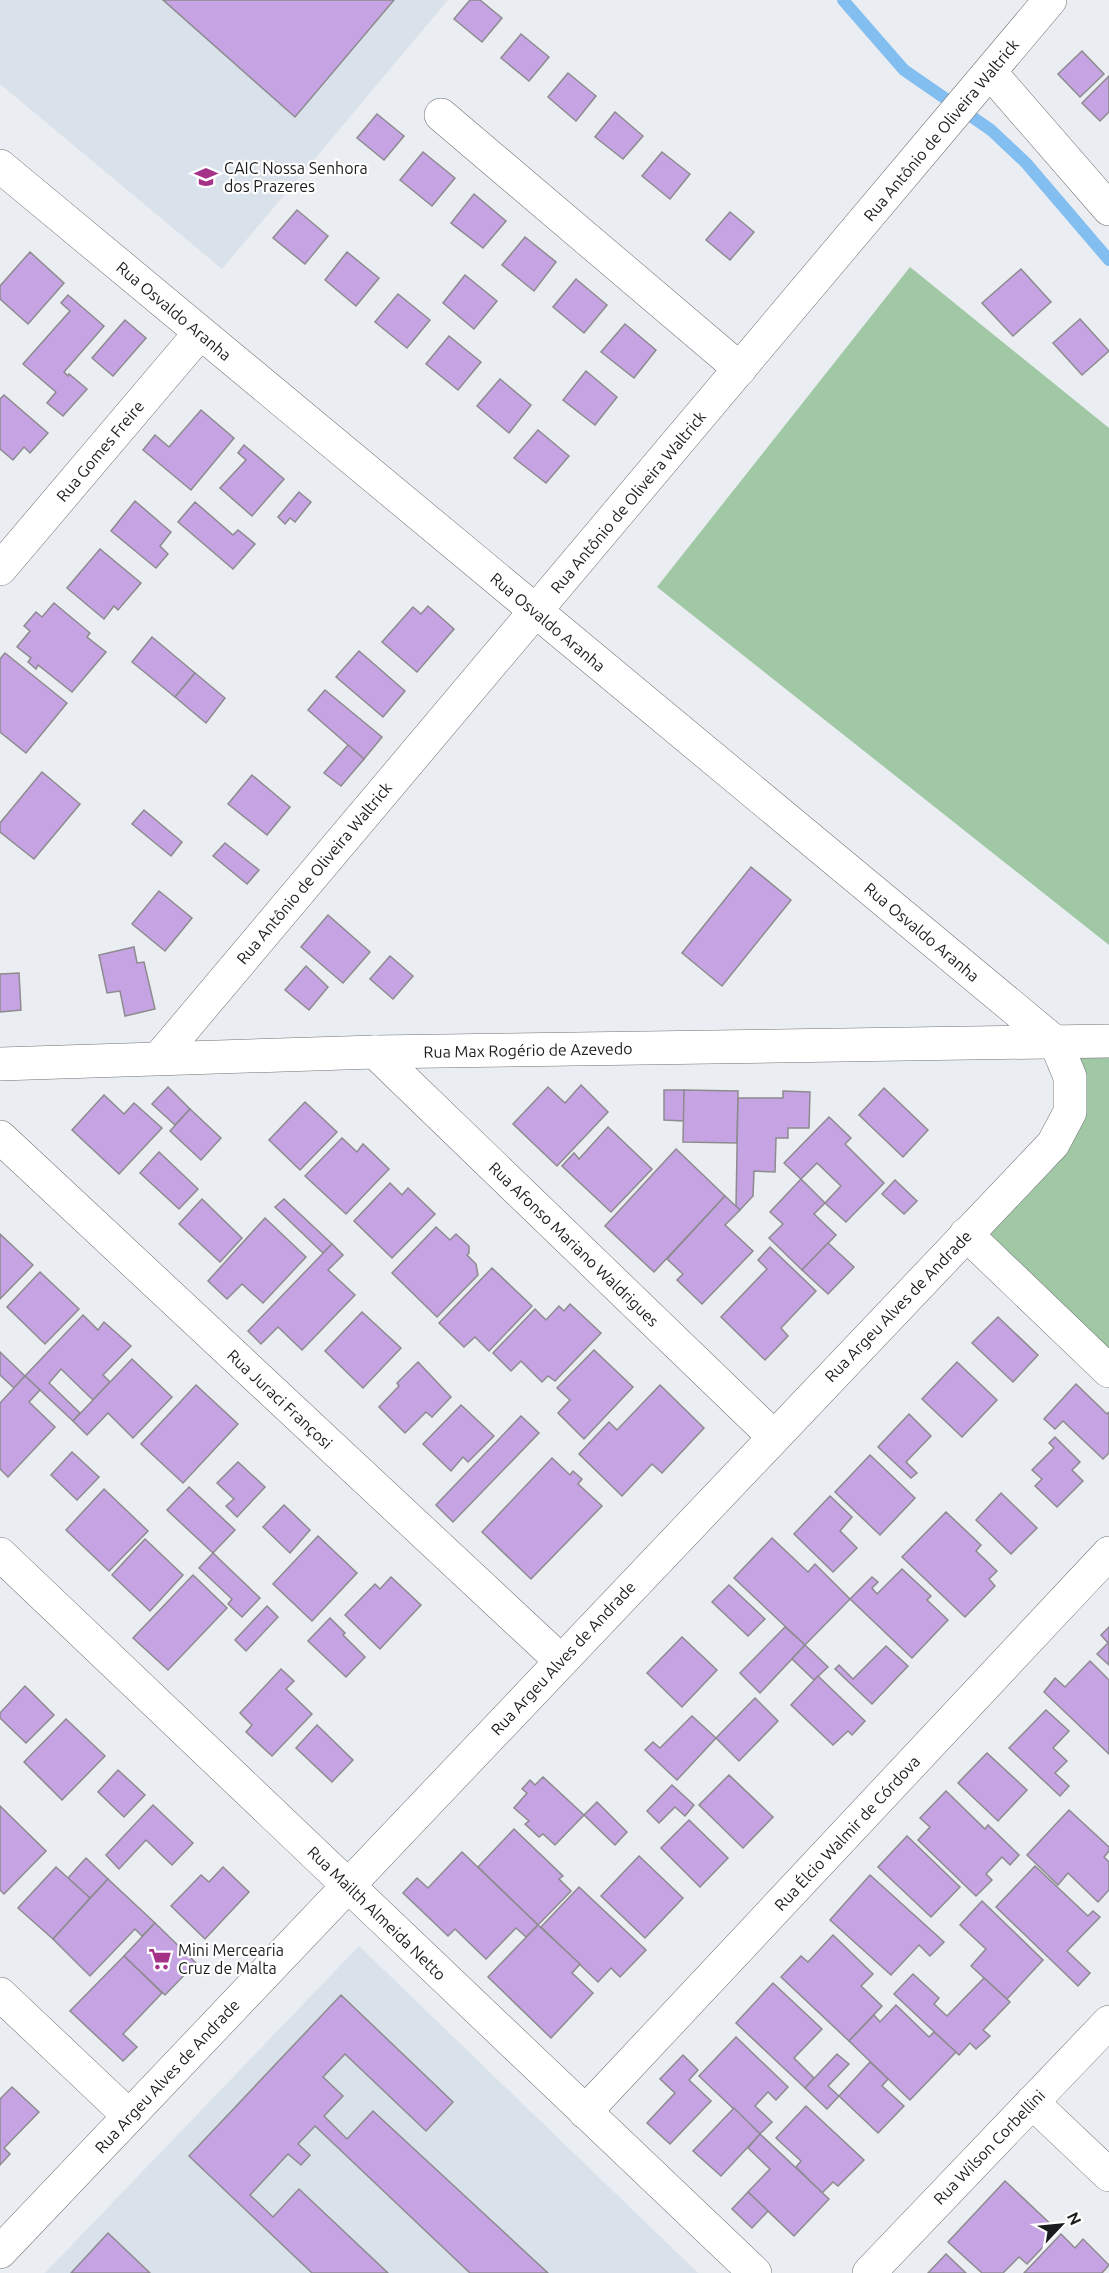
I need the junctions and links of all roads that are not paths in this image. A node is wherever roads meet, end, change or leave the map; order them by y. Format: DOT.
graph roads {
  1 [pos="1050,0"];
  2 [pos="980,83"];
  3 [pos="441,115"];
  4 [pos="0,166"];
  5 [pos="1109,209"];
  6 [pos="200,333"];
  7 [pos="740,369"];
  8 [pos="0,569"];
  9 [pos="535,611"];
  10 [pos="1109,1041"];
  11 [pos="1056,1043"];
  12 [pos="375,1052"];
  13 [pos="159,1058"];
  14 [pos="0,1064"];
  15 [pos="0,1137"];
  16 [pos="966,1234"];
  17 [pos="1109,1371"];
  18 [pos="774,1437"];
  19 [pos="1109,1553"];
  20 [pos="0,1554"];
  21 [pos="561,1661"];
  22 [pos="348,1885"];
  23 [pos="0,1994"];
  24 [pos="1109,2022"];
  25 [pos="1032,2103"];
  26 [pos="585,2112"];
  27 [pos="129,2116"];
  28 [pos="1109,2175"];
  29 [pos="0,2252"];
  30 [pos="754,2273"];
  31 [pos="869,2273"];
  1 -- 2 [label="street, Rua Antônio de Oliveira Waltrick"];
  2 -- 5 [label="street"];
  2 -- 7 [label="street, Rua Antônio de Oliveira Waltrick"];
  3 -- 7 [label="street"];
  4 -- 6 [label="street, Rua Osvaldo Aranha"];
  6 -- 8 [label="street, Rua Gomes Freire"];
  6 -- 9 [label="street, Rua Osvaldo Aranha"];
  7 -- 9 [label="street, Rua Antônio de Oliveira Waltrick"];
  9 -- 11 [label="street, Rua Osvaldo Aranha"];
  9 -- 13 [label="street, Rua Antônio de Oliveira Waltrick"];
  10 -- 11 [label="street"];
  11 -- 12 [label="street, Rua Max Rogério de Azevedo"];
  11 -- 16 [label="street, Rua Argeu Alves de Andrade"];
  12 -- 13 [label="street, Rua Max Rogério de Azevedo"];
  12 -- 18 [label="street, Rua Afonso Mariano Waldrigues"];
  13 -- 14 [label="street, Rua Max Rogério de Azevedo"];
  15 -- 21 [label="street, Rua Juraci Françosi"];
  16 -- 17 [label="street"];
  16 -- 18 [label="street, Rua Argeu Alves de Andrade"];
  18 -- 21 [label="street, Rua Argeu Alves de Andrade"];
  19 -- 26 [label="street, Rua Élcio Walmir de Córdova"];
  20 -- 22 [label="street, Rua Mailth Almeida Netto"];
  21 -- 22 [label="street, Rua Argeu Alves de Andrade"];
  22 -- 26 [label="street, Rua Mailth Almeida Netto"];
  22 -- 27 [label="street, Rua Argeu Alves de Andrade"];
  23 -- 27 [label="street"];
  24 -- 25 [label="street, Rua Wilson Corbellini"];
  25 -- 28 [label="street"];
  25 -- 31 [label="street, Rua Wilson Corbellini"];
  26 -- 30 [label="street, Rua Mailth Almeida Netto"];
  27 -- 29 [label="street, Rua Argeu Alves de Andrade"];
}
